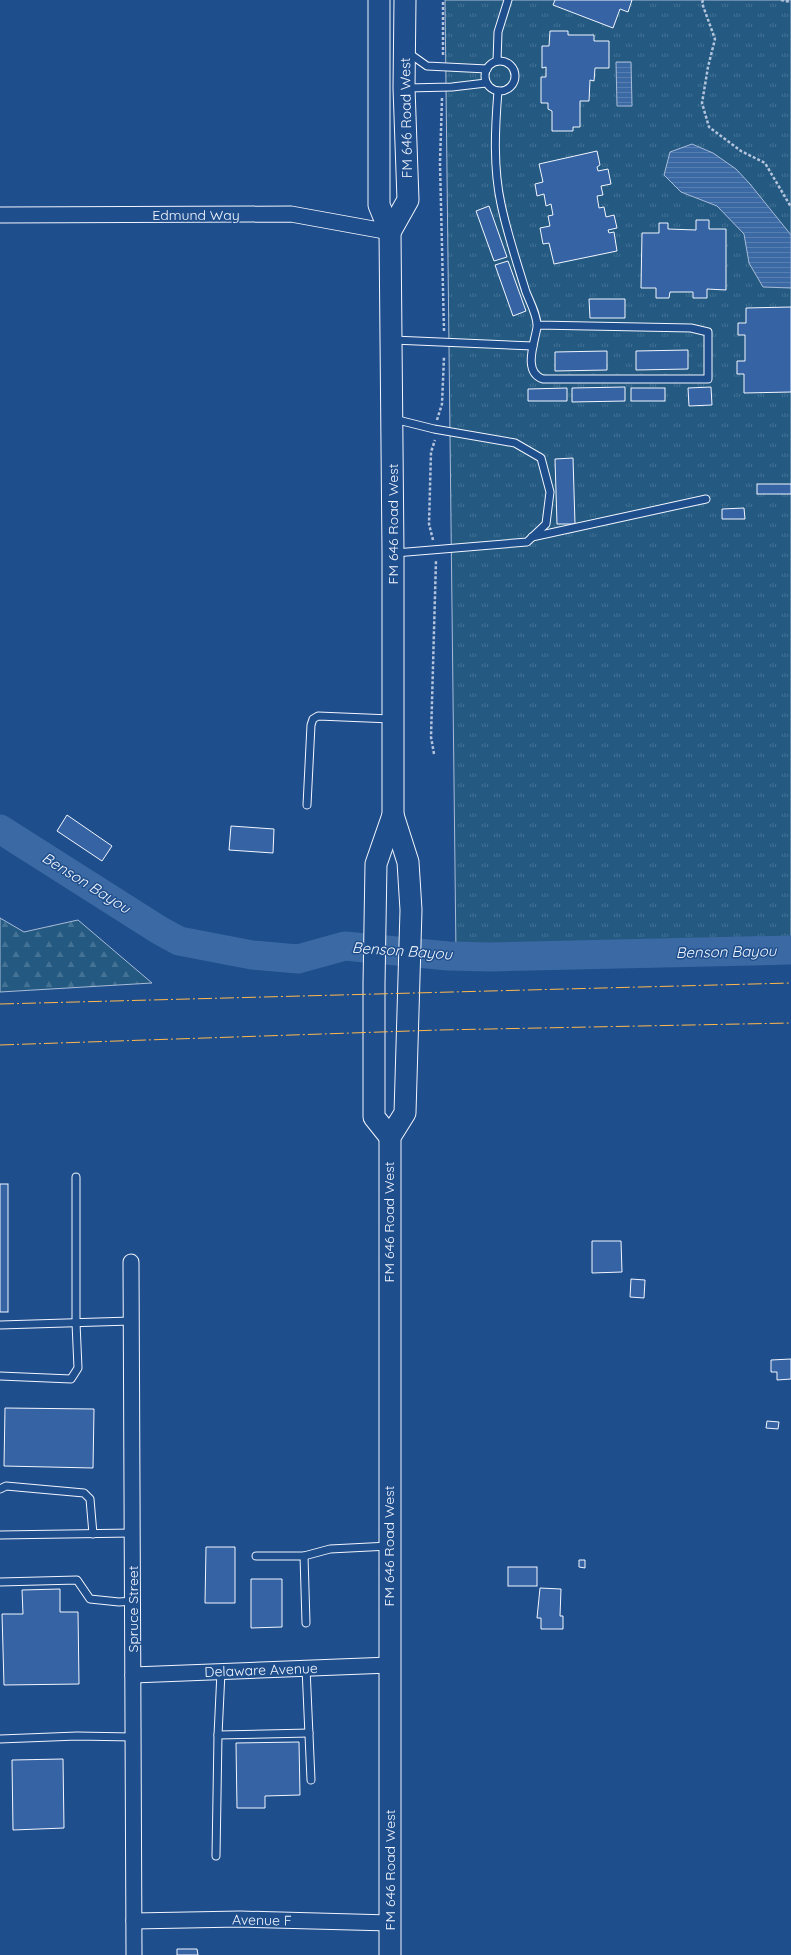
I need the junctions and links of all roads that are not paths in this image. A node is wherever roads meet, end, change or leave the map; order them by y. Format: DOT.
graph roads {
  1 [pos="379,0"];
  2 [pos="385,0"];
  3 [pos="405,0"];
  4 [pos="508,0"];
  5 [pos="405,39"];
  6 [pos="497,61"];
  7 [pos="487,69"];
  8 [pos="486,83"];
  9 [pos="404,88"];
  10 [pos="498,91"];
  11 [pos="0,215"];
  12 [pos="390,232"];
  13 [pos="537,325"];
  14 [pos="391,340"];
  15 [pos="533,346"];
  16 [pos="392,418"];
  17 [pos="706,499"];
  18 [pos="532,537"];
  19 [pos="393,553"];
  20 [pos="393,719"];
  21 [pos="307,806"];
  22 [pos="393,815"];
  23 [pos="390,1137"];
  24 [pos="76,1176"];
  25 [pos="131,1262"];
  26 [pos="131,1321"];
  27 [pos="76,1323"];
  28 [pos="0,1325"];
  29 [pos="0,1376"];
  30 [pos="0,1489"];
  31 [pos="132,1533"];
  32 [pos="93,1534"];
  33 [pos="0,1535"];
  34 [pos="389,1546"];
  35 [pos="256,1556"];
  36 [pos="304,1556"];
  37 [pos="0,1582"];
  38 [pos="133,1601"];
  39 [pos="306,1623"];
  40 [pos="390,1665"];
  41 [pos="306,1668"];
  42 [pos="221,1672"];
  43 [pos="133,1675"];
  44 [pos="309,1733"];
  45 [pos="218,1734"];
  46 [pos="133,1737"];
  47 [pos="0,1739"];
  48 [pos="311,1780"];
  49 [pos="216,1856"];
  50 [pos="134,1921"];
  51 [pos="390,1923"];
  52 [pos="134,1955"];
  53 [pos="390,1955"];
  1 -- 12 [label="main road, FM 646 Road West"];
  2 -- 9 [label="main road"];
  3 -- 5 [label="main road, FM 646 Road West"];
  4 -- 6 [label="lane"];
  5 -- 7 [label="lane"];
  5 -- 9 [label="main road, FM 646 Road West"];
  6 -- 7 [label="lane"];
  6 -- 10 [label="lane"];
  7 -- 8 [label="lane"];
  8 -- 9 [label="lane"];
  8 -- 10 [label="lane"];
  9 -- 12 [label="main road, FM 646 Road West"];
  10 -- 13 [label="lane"];
  11 -- 12 [label="street, Edmund Way"];
  12 -- 14 [label="main road, FM 646 Road West"];
  13 -- 15 [label="lane"];
  13 -- 15 [label="lane"];
  14 -- 15 [label="lane"];
  14 -- 16 [label="main road, FM 646 Road West"];
  16 -- 18 [label="lane"];
  16 -- 19 [label="main road, FM 646 Road West"];
  17 -- 18 [label="lane"];
  18 -- 19 [label="lane"];
  19 -- 20 [label="main road, FM 646 Road West"];
  20 -- 21 [label="lane"];
  20 -- 22 [label="main road, FM 646 Road West"];
  22 -- 23 [label="main road, FM 646 Road West"];
  22 -- 23 [label="main road, FM 646 Road West"];
  23 -- 34 [label="main road, FM 646 Road West"];
  24 -- 27 [label="lane"];
  25 -- 26 [label="street, Spruce Street"];
  26 -- 27 [label="lane"];
  26 -- 31 [label="street, Spruce Street"];
  27 -- 28 [label="lane"];
  27 -- 29 [label="lane"];
  30 -- 32 [label="lane"];
  31 -- 32 [label="lane"];
  31 -- 38 [label="street, Spruce Street"];
  32 -- 33 [label="lane"];
  34 -- 36 [label="lane"];
  34 -- 40 [label="main road, FM 646 Road West"];
  35 -- 36 [label="lane"];
  36 -- 39 [label="lane"];
  37 -- 38 [label="lane"];
  38 -- 43 [label="street, Spruce Street"];
  40 -- 41 [label="street, Delaware Avenue"];
  40 -- 51 [label="main road, FM 646 Road West"];
  41 -- 42 [label="street, Delaware Avenue"];
  41 -- 44 [label="lane"];
  42 -- 43 [label="street, Delaware Avenue"];
  42 -- 45 [label="lane"];
  43 -- 46 [label="street, Spruce Street"];
  44 -- 45 [label="lane"];
  44 -- 48 [label="lane"];
  45 -- 49 [label="lane"];
  46 -- 47 [label="lane"];
  46 -- 50 [label="street, Spruce Street"];
  50 -- 51 [label="street, Avenue F"];
  50 -- 52 [label="street, Spruce Street"];
  51 -- 53 [label="main road, FM 646 Road West"];
}
